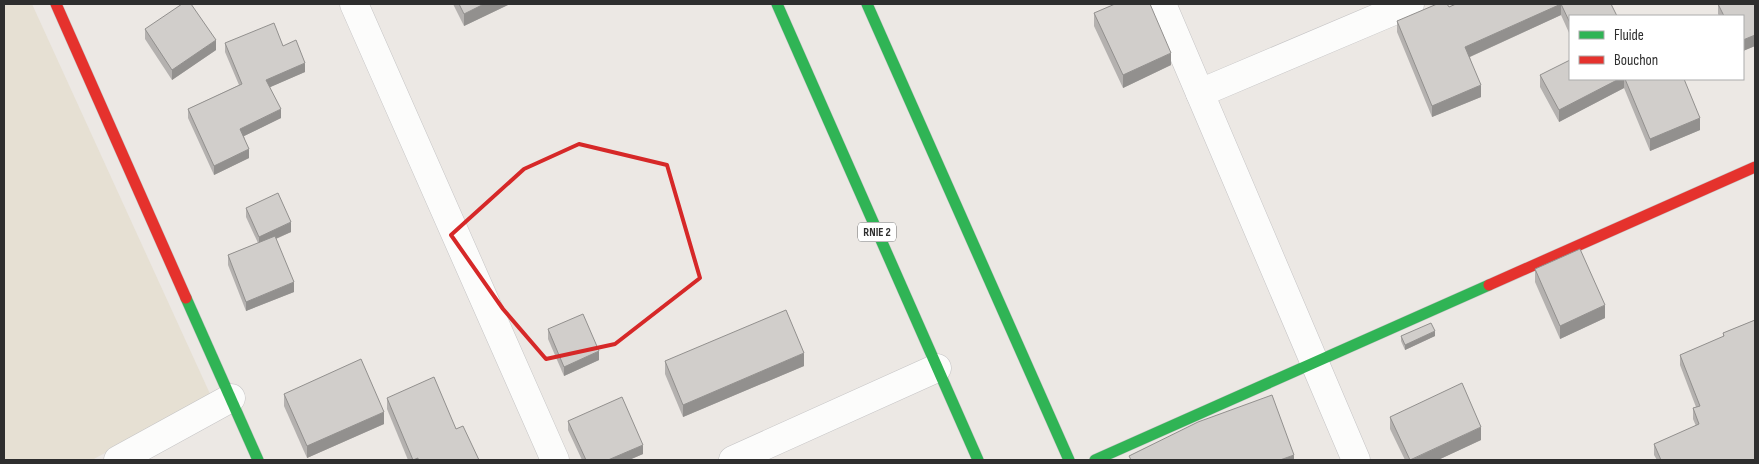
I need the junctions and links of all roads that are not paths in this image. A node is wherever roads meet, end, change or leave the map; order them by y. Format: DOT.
graph roads {
  1 [pos="56,4"];
  2 [pos="354,4"];
  3 [pos="777,4"];
  4 [pos="867,4"];
  5 [pos="1162,4"];
  6 [pos="1410,4"];
  7 [pos="1200,93"];
  8 [pos="1755,168"];
  9 [pos="1315,363"];
  10 [pos="937,368"];
  11 [pos="231,398"];
  12 [pos="118,460"];
  13 [pos="258,460"];
  14 [pos="555,460"];
  15 [pos="733,460"];
  16 [pos="978,460"];
  17 [pos="1068,460"];
  18 [pos="1095,460"];
  19 [pos="1356,460"];
  1 -- 11 [label="street"];
  2 -- 14 [label="street"];
  3 -- 10 [label="street, RNIE 2"];
  4 -- 17 [label="street"];
  5 -- 7 [label="street"];
  6 -- 7 [label="street"];
  7 -- 9 [label="street"];
  8 -- 9 [label="street"];
  9 -- 18 [label="street"];
  9 -- 19 [label="street"];
  10 -- 15 [label="street"];
  10 -- 16 [label="street, RNIE 2"];
  11 -- 12 [label="street"];
  11 -- 13 [label="street"];
}
